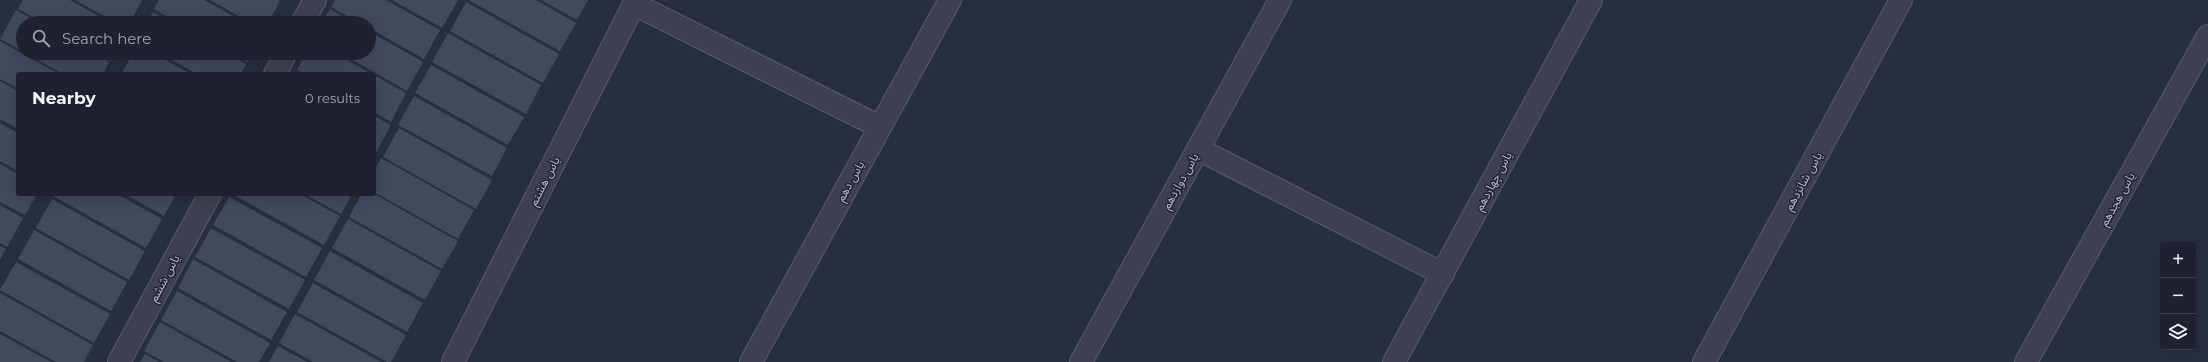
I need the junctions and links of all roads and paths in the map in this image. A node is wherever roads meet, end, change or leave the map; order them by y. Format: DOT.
graph roads {
  1 [pos="315,0"];
  2 [pos="950,0"];
  3 [pos="1280,0"];
  4 [pos="1591,0"];
  5 [pos="1901,0"];
  6 [pos="635,2"];
  7 [pos="306,16"];
  8 [pos="2208,36"];
  9 [pos="282,60"];
  10 [pos="276,72"];
  11 [pos="880,127"];
  12 [pos="1198,149"];
  13 [pos="209,196"];
  14 [pos="1443,274"];
  15 [pos="118,362"];
  16 [pos="453,362"];
  17 [pos="751,362"];
  18 [pos="1081,362"];
  19 [pos="1394,362"];
  20 [pos="1704,362"];
  21 [pos="2026,362"];
  1 -- 7 [label="street"];
  2 -- 11 [label="street, یاس دهم"];
  3 -- 12 [label="street, یاس دوازدهم"];
  4 -- 14 [label="street, یاس چهاردهم"];
  5 -- 20 [label="street, یاس شانزدهم"];
  6 -- 11 [label="street"];
  6 -- 16 [label="street, یاس هشتم"];
  8 -- 21 [label="street, یاس هجدهم"];
  9 -- 10 [label="street"];
  11 -- 17 [label="street, یاس دهم"];
  12 -- 14 [label="street"];
  12 -- 18 [label="street, یاس دوازدهم"];
  13 -- 15 [label="street, یاس ششم"];
  14 -- 19 [label="street, یاس چهاردهم"];
}
